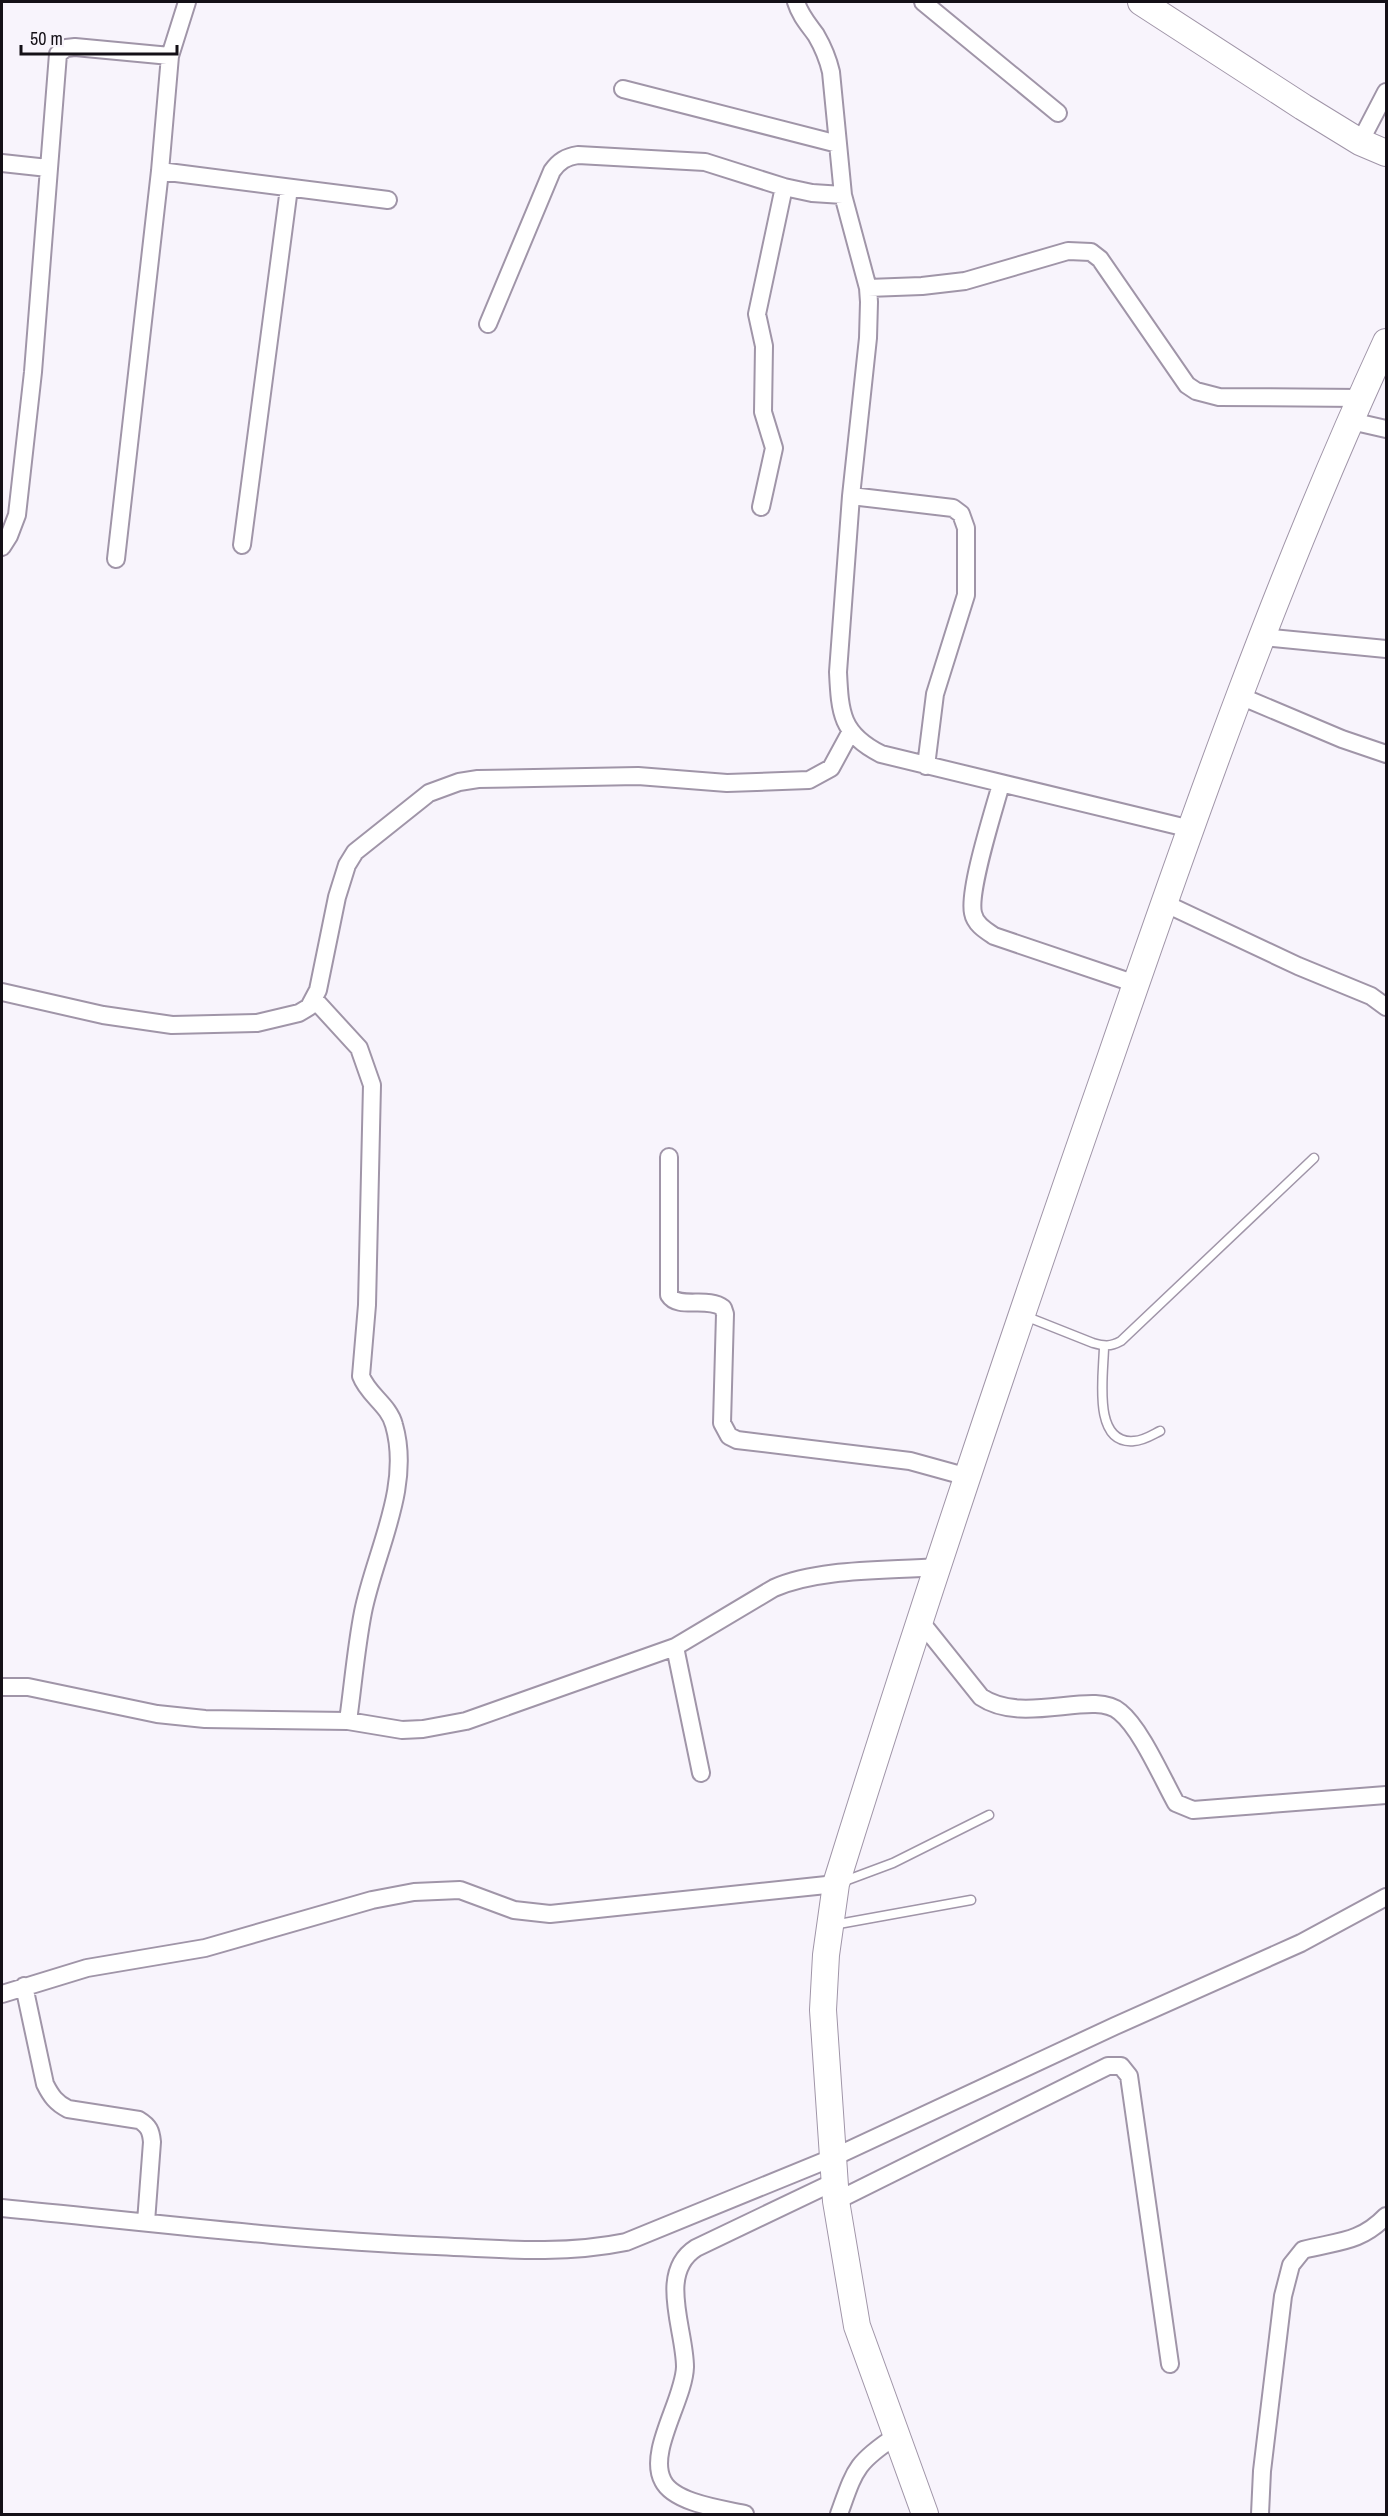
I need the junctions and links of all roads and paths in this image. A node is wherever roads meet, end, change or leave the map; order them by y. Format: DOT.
graph roads {
  1 [pos="187,2"];
  2 [pos="796,2"];
  3 [pos="923,2"];
  4 [pos="1142,2"];
  5 [pos="170,56"];
  6 [pos="623,89"];
  7 [pos="1386,92"];
  8 [pos="1058,113"];
  9 [pos="1360,142"];
  10 [pos="838,144"];
  11 [pos="1386,153"];
  12 [pos="2,163"];
  13 [pos="48,168"];
  14 [pos="160,171"];
  15 [pos="784,187"];
  16 [pos="289,188"];
  17 [pos="843,195"];
  18 [pos="388,200"];
  19 [pos="868,288"];
  20 [pos="488,324"];
  21 [pos="1386,342"];
  22 [pos="1361,398"];
  23 [pos="1351,421"];
  24 [pos="1386,429"];
  25 [pos="851,496"];
  26 [pos="761,507"];
  27 [pos="242,545"];
  28 [pos="2,547"];
  29 [pos="116,559"];
  30 [pos="1262,638"];
  31 [pos="1386,650"];
  32 [pos="1240,696"];
  33 [pos="850,733"];
  34 [pos="1386,754"];
  35 [pos="926,766"];
  36 [pos="1001,784"];
  37 [pos="1191,829"];
  38 [pos="1164,903"];
  39 [pos="1136,984"];
  40 [pos="2,992"];
  41 [pos="315,1000"];
  42 [pos="1386,1007"];
  43 [pos="669,1157"];
  44 [pos="1314,1158"];
  45 [pos="1020,1315"];
  46 [pos="1104,1346"];
  47 [pos="1160,1431"];
  48 [pos="968,1477"];
  49 [pos="938,1567"];
  50 [pos="921,1622"];
  51 [pos="675,1647"];
  52 [pos="2,1687"];
  53 [pos="348,1721"];
  54 [pos="701,1773"];
  55 [pos="1386,1795"];
  56 [pos="989,1815"];
  57 [pos="836,1884"];
  58 [pos="1386,1897"];
  59 [pos="971,1900"];
  60 [pos="830,1925"];
  61 [pos="24,1986"];
  62 [pos="2,1994"];
  63 [pos="834,2180"];
  64 [pos="2,2208"];
  65 [pos="1386,2216"];
  66 [pos="146,2222"];
  67 [pos="1170,2364"];
  68 [pos="896,2436"];
  69 [pos="745,2514"];
  70 [pos="839,2514"];
  71 [pos="925,2514"];
  72 [pos="1260,2514"];
  1 -- 5 [label="street"];
  2 -- 10 [label="street"];
  3 -- 8 [label="street"];
  4 -- 9 [label="main road"];
  5 -- 13 [label="street"];
  5 -- 14 [label="street"];
  6 -- 10 [label="street"];
  7 -- 9 [label="street"];
  9 -- 11 [label="main road"];
  10 -- 17 [label="street"];
  12 -- 13 [label="street"];
  13 -- 28 [label="street"];
  14 -- 16 [label="street"];
  14 -- 29 [label="street"];
  15 -- 17 [label="street"];
  15 -- 20 [label="street"];
  15 -- 26 [label="street"];
  16 -- 18 [label="street"];
  16 -- 27 [label="street"];
  17 -- 19 [label="street"];
  19 -- 22 [label="street"];
  19 -- 25 [label="street"];
  21 -- 22 [label="main road"];
  22 -- 23 [label="main road"];
  23 -- 24 [label="street"];
  23 -- 30 [label="main road"];
  25 -- 33 [label="street"];
  25 -- 35 [label="street"];
  30 -- 31 [label="street"];
  30 -- 32 [label="main road"];
  32 -- 34 [label="street"];
  32 -- 37 [label="main road"];
  33 -- 35 [label="street"];
  33 -- 41 [label="street"];
  35 -- 36 [label="street"];
  36 -- 37 [label="street"];
  36 -- 39 [label="street"];
  37 -- 38 [label="main road"];
  38 -- 39 [label="main road"];
  38 -- 42 [label="street"];
  39 -- 45 [label="main road"];
  40 -- 41 [label="street"];
  41 -- 53 [label="street"];
  43 -- 48 [label="street"];
  44 -- 46 [label="lane"];
  45 -- 46 [label="lane"];
  45 -- 48 [label="main road"];
  46 -- 47 [label="lane"];
  48 -- 49 [label="main road"];
  49 -- 50 [label="main road"];
  49 -- 51 [label="street"];
  50 -- 55 [label="street"];
  50 -- 57 [label="main road"];
  51 -- 53 [label="street"];
  51 -- 54 [label="street"];
  52 -- 53 [label="street"];
  56 -- 57 [label="lane"];
  57 -- 60 [label="main road"];
  57 -- 61 [label="street"];
  58 -- 63 [label="street"];
  59 -- 60 [label="lane"];
  60 -- 63 [label="main road"];
  61 -- 62 [label="street"];
  61 -- 66 [label="street"];
  63 -- 66 [label="street"];
  63 -- 67 [label="street"];
  63 -- 68 [label="main road"];
  63 -- 69 [label="street"];
  64 -- 66 [label="street"];
  65 -- 72 [label="street"];
  68 -- 70 [label="street"];
  68 -- 71 [label="main road"];
}
